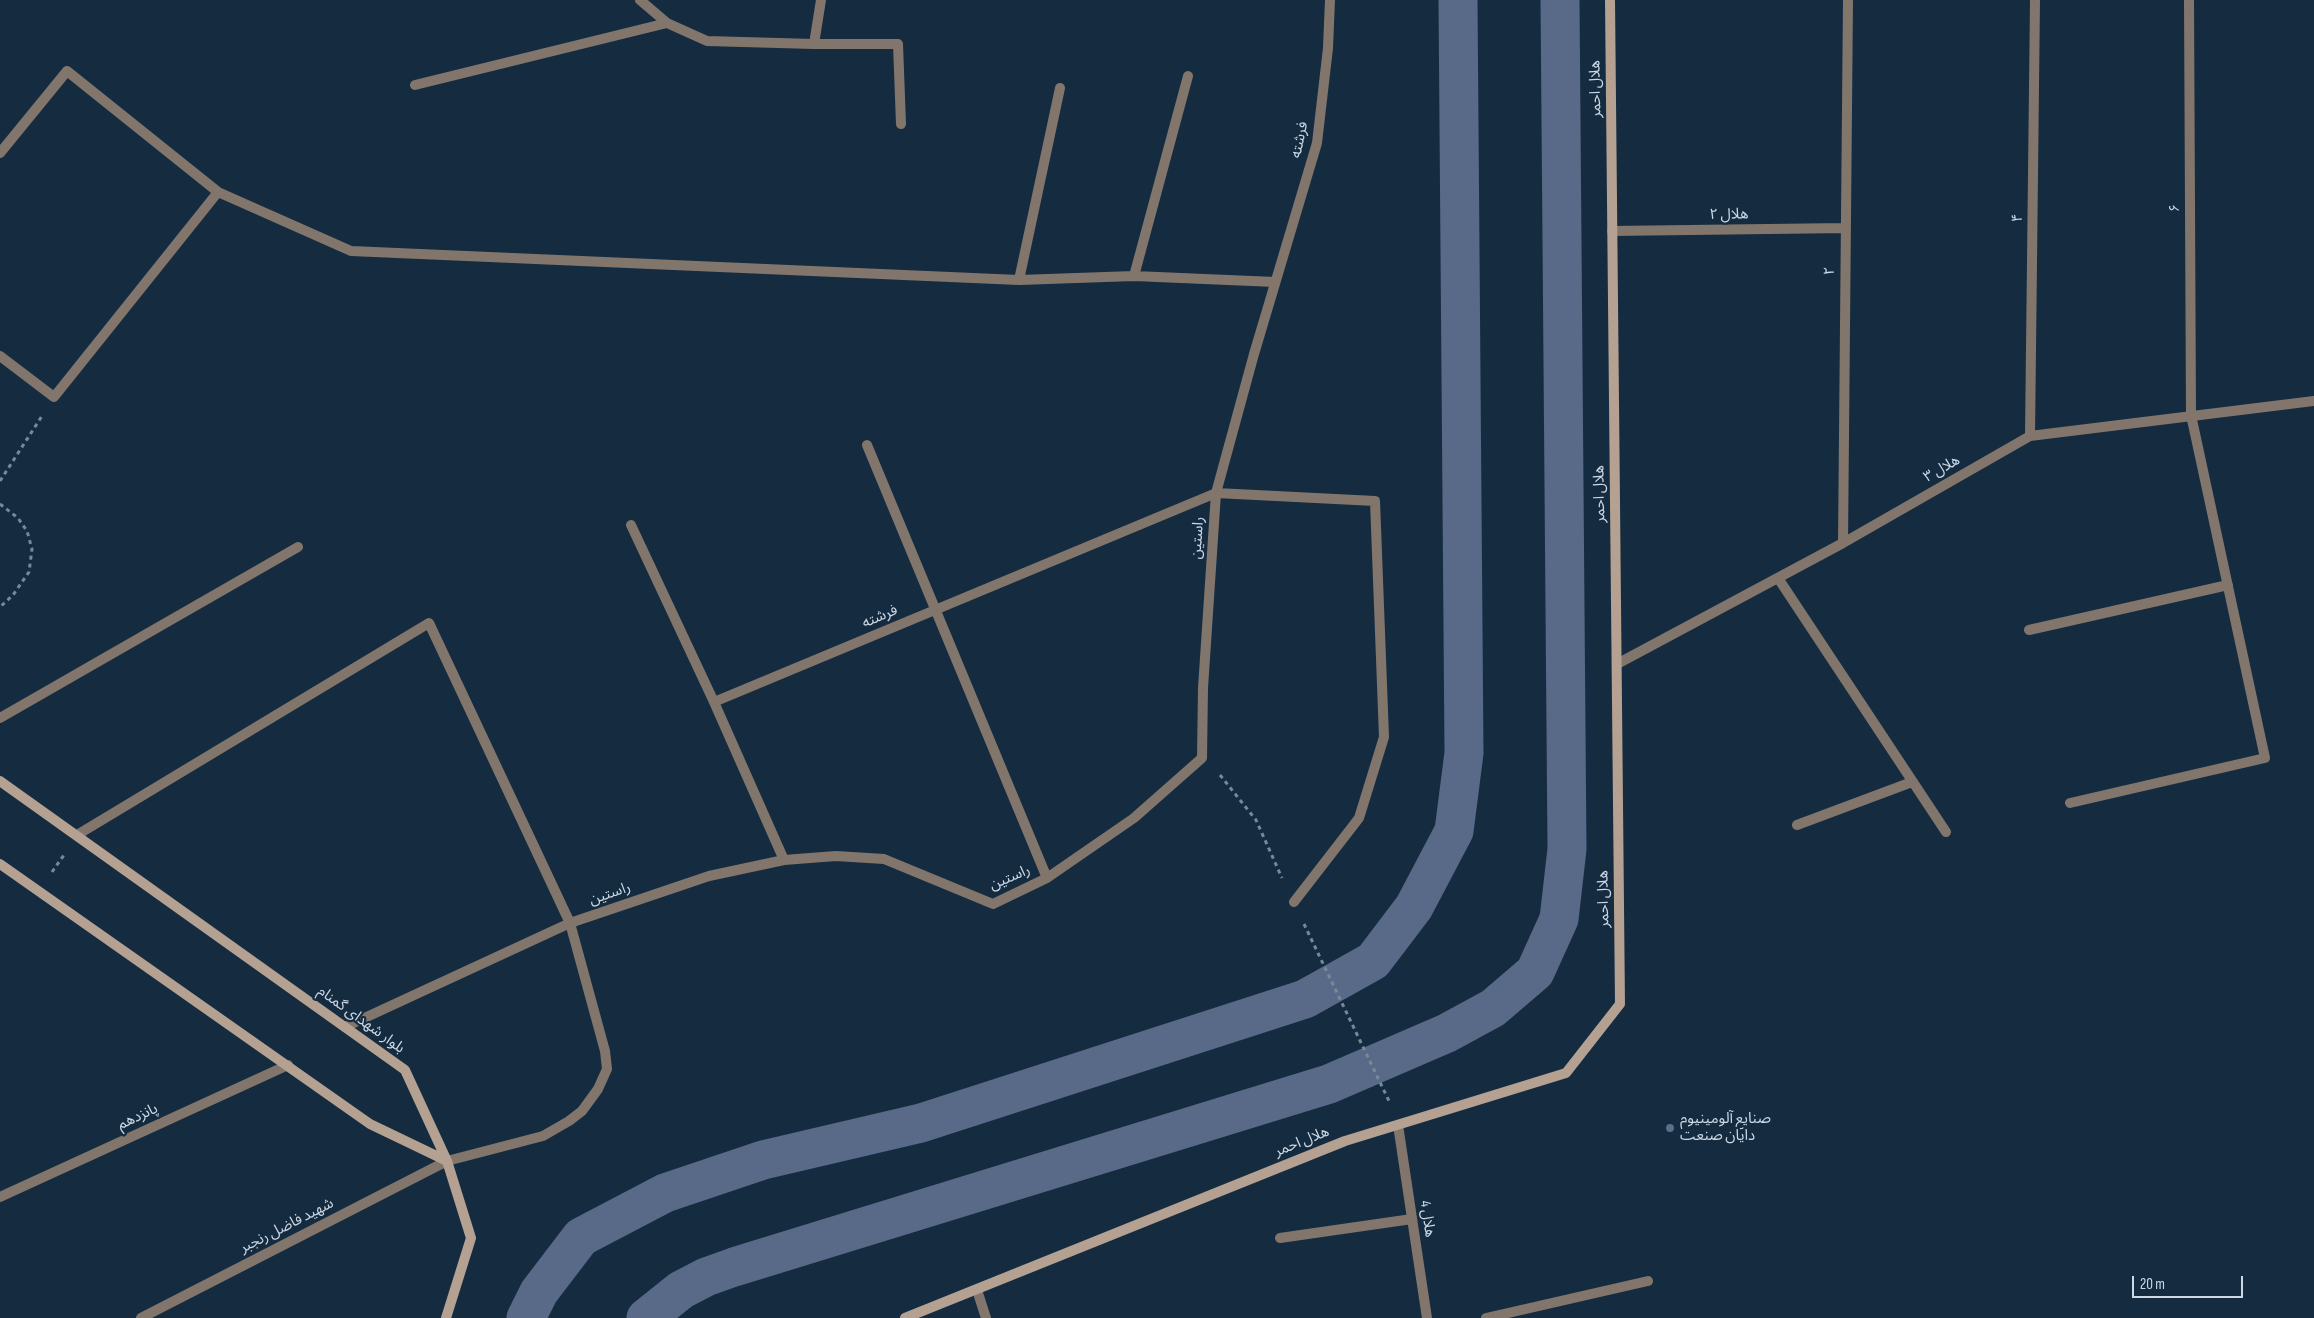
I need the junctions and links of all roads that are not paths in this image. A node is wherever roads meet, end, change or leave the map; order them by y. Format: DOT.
graph roads {
  1 [pos="640,0"];
  2 [pos="821,0"];
  3 [pos="1330,0"];
  4 [pos="1610,0"];
  5 [pos="1848,0"];
  6 [pos="2035,0"];
  7 [pos="2189,0"];
  8 [pos="667,23"];
  9 [pos="814,44"];
  10 [pos="1188,76"];
  11 [pos="415,85"];
  12 [pos="1060,88"];
  13 [pos="902,124"];
  14 [pos="0,153"];
  15 [pos="218,192"];
  16 [pos="1846,228"];
  17 [pos="1612,231"];
  18 [pos="1134,276"];
  19 [pos="1019,280"];
  20 [pos="1275,282"];
  21 [pos="0,356"];
  22 [pos="2314,401"];
  23 [pos="2190,415"];
  24 [pos="2030,436"];
  25 [pos="867,445"];
  26 [pos="1216,493"];
  27 [pos="631,524"];
  28 [pos="1843,543"];
  29 [pos="298,547"];
  30 [pos="1778,578"];
  31 [pos="2228,585"];
  32 [pos="934,611"];
  33 [pos="2029,630"];
  34 [pos="1617,664"];
  35 [pos="714,702"];
  36 [pos="0,718"];
  37 [pos="0,781"];
  38 [pos="1912,782"];
  39 [pos="2070,803"];
  40 [pos="1797,825"];
  41 [pos="1946,832"];
  42 [pos="77,836"];
  43 [pos="784,860"];
  44 [pos="0,864"];
  45 [pos="1047,878"];
  46 [pos="1294,902"];
  47 [pos="570,923"];
  48 [pos="345,1027"];
  49 [pos="288,1065"];
  50 [pos="1398,1125"];
  51 [pos="447,1161"];
  52 [pos="0,1197"];
  53 [pos="1412,1219"];
  54 [pos="1280,1238"];
  55 [pos="1648,1281"];
  56 [pos="976,1290"];
  57 [pos="141,1318"];
  58 [pos="446,1318"];
  59 [pos="905,1318"];
  60 [pos="986,1318"];
  61 [pos="1427,1318"];
  62 [pos="1486,1318"];
  1 -- 8 [label="street"];
  2 -- 9 [label="street"];
  3 -- 20 [label="street, فرشته"];
  4 -- 17 [label="main road, هلال احمر"];
  5 -- 16 [label="street, ۲"];
  6 -- 24 [label="street, ۴"];
  7 -- 23 [label="street, ۶"];
  8 -- 9 [label="street"];
  8 -- 11 [label="street"];
  9 -- 13 [label="street"];
  10 -- 18 [label="street"];
  12 -- 19 [label="street"];
  14 -- 15 [label="street"];
  15 -- 19 [label="street"];
  15 -- 21 [label="street"];
  16 -- 17 [label="street, هلال ۲"];
  16 -- 28 [label="street, ۲"];
  17 -- 34 [label="main road, هلال احمر"];
  18 -- 19 [label="street"];
  18 -- 20 [label="street"];
  20 -- 26 [label="street, راستین"];
  22 -- 23 [label="street, هلال ۳"];
  23 -- 24 [label="street, هلال ۳"];
  23 -- 31 [label="street, ۶"];
  24 -- 28 [label="street, هلال ۳"];
  25 -- 32 [label="street"];
  26 -- 32 [label="street, فرشته"];
  26 -- 45 [label="street, راستین"];
  26 -- 46 [label="street"];
  27 -- 35 [label="street"];
  28 -- 30 [label="street, هلال ۳"];
  29 -- 36 [label="street"];
  30 -- 34 [label="street, هلال ۳"];
  30 -- 38 [label="street"];
  31 -- 33 [label="street"];
  31 -- 39 [label="street, ۶"];
  32 -- 35 [label="street, فرشته"];
  32 -- 45 [label="street"];
  34 -- 50 [label="main road, هلال احمر"];
  35 -- 43 [label="street"];
  37 -- 42 [label="main road, بلوار شهدای گمنام"];
  38 -- 40 [label="street"];
  38 -- 41 [label="street"];
  42 -- 47 [label="street, شهید فاضل رنجبر"];
  42 -- 48 [label="main road, بلوار شهدای گمنام"];
  43 -- 45 [label="street, راستین"];
  43 -- 47 [label="street, راستین"];
  44 -- 49 [label="main road"];
  47 -- 48 [label="street, راستین"];
  47 -- 51 [label="street, شهید فاضل رنجبر"];
  48 -- 51 [label="main road, بلوار شهدای گمنام"];
  49 -- 51 [label="main road"];
  49 -- 52 [label="street, پانزدهم"];
  50 -- 53 [label="street, هلال 4"];
  50 -- 56 [label="main road, هلال احمر"];
  51 -- 57 [label="street, شهید فاضل رنجبر"];
  51 -- 58 [label="main road, بلوار شهدای گمنام"];
  53 -- 54 [label="street"];
  53 -- 61 [label="street, هلال 4"];
  55 -- 62 [label="street"];
  56 -- 59 [label="main road, هلال احمر"];
  56 -- 60 [label="street"];
}
